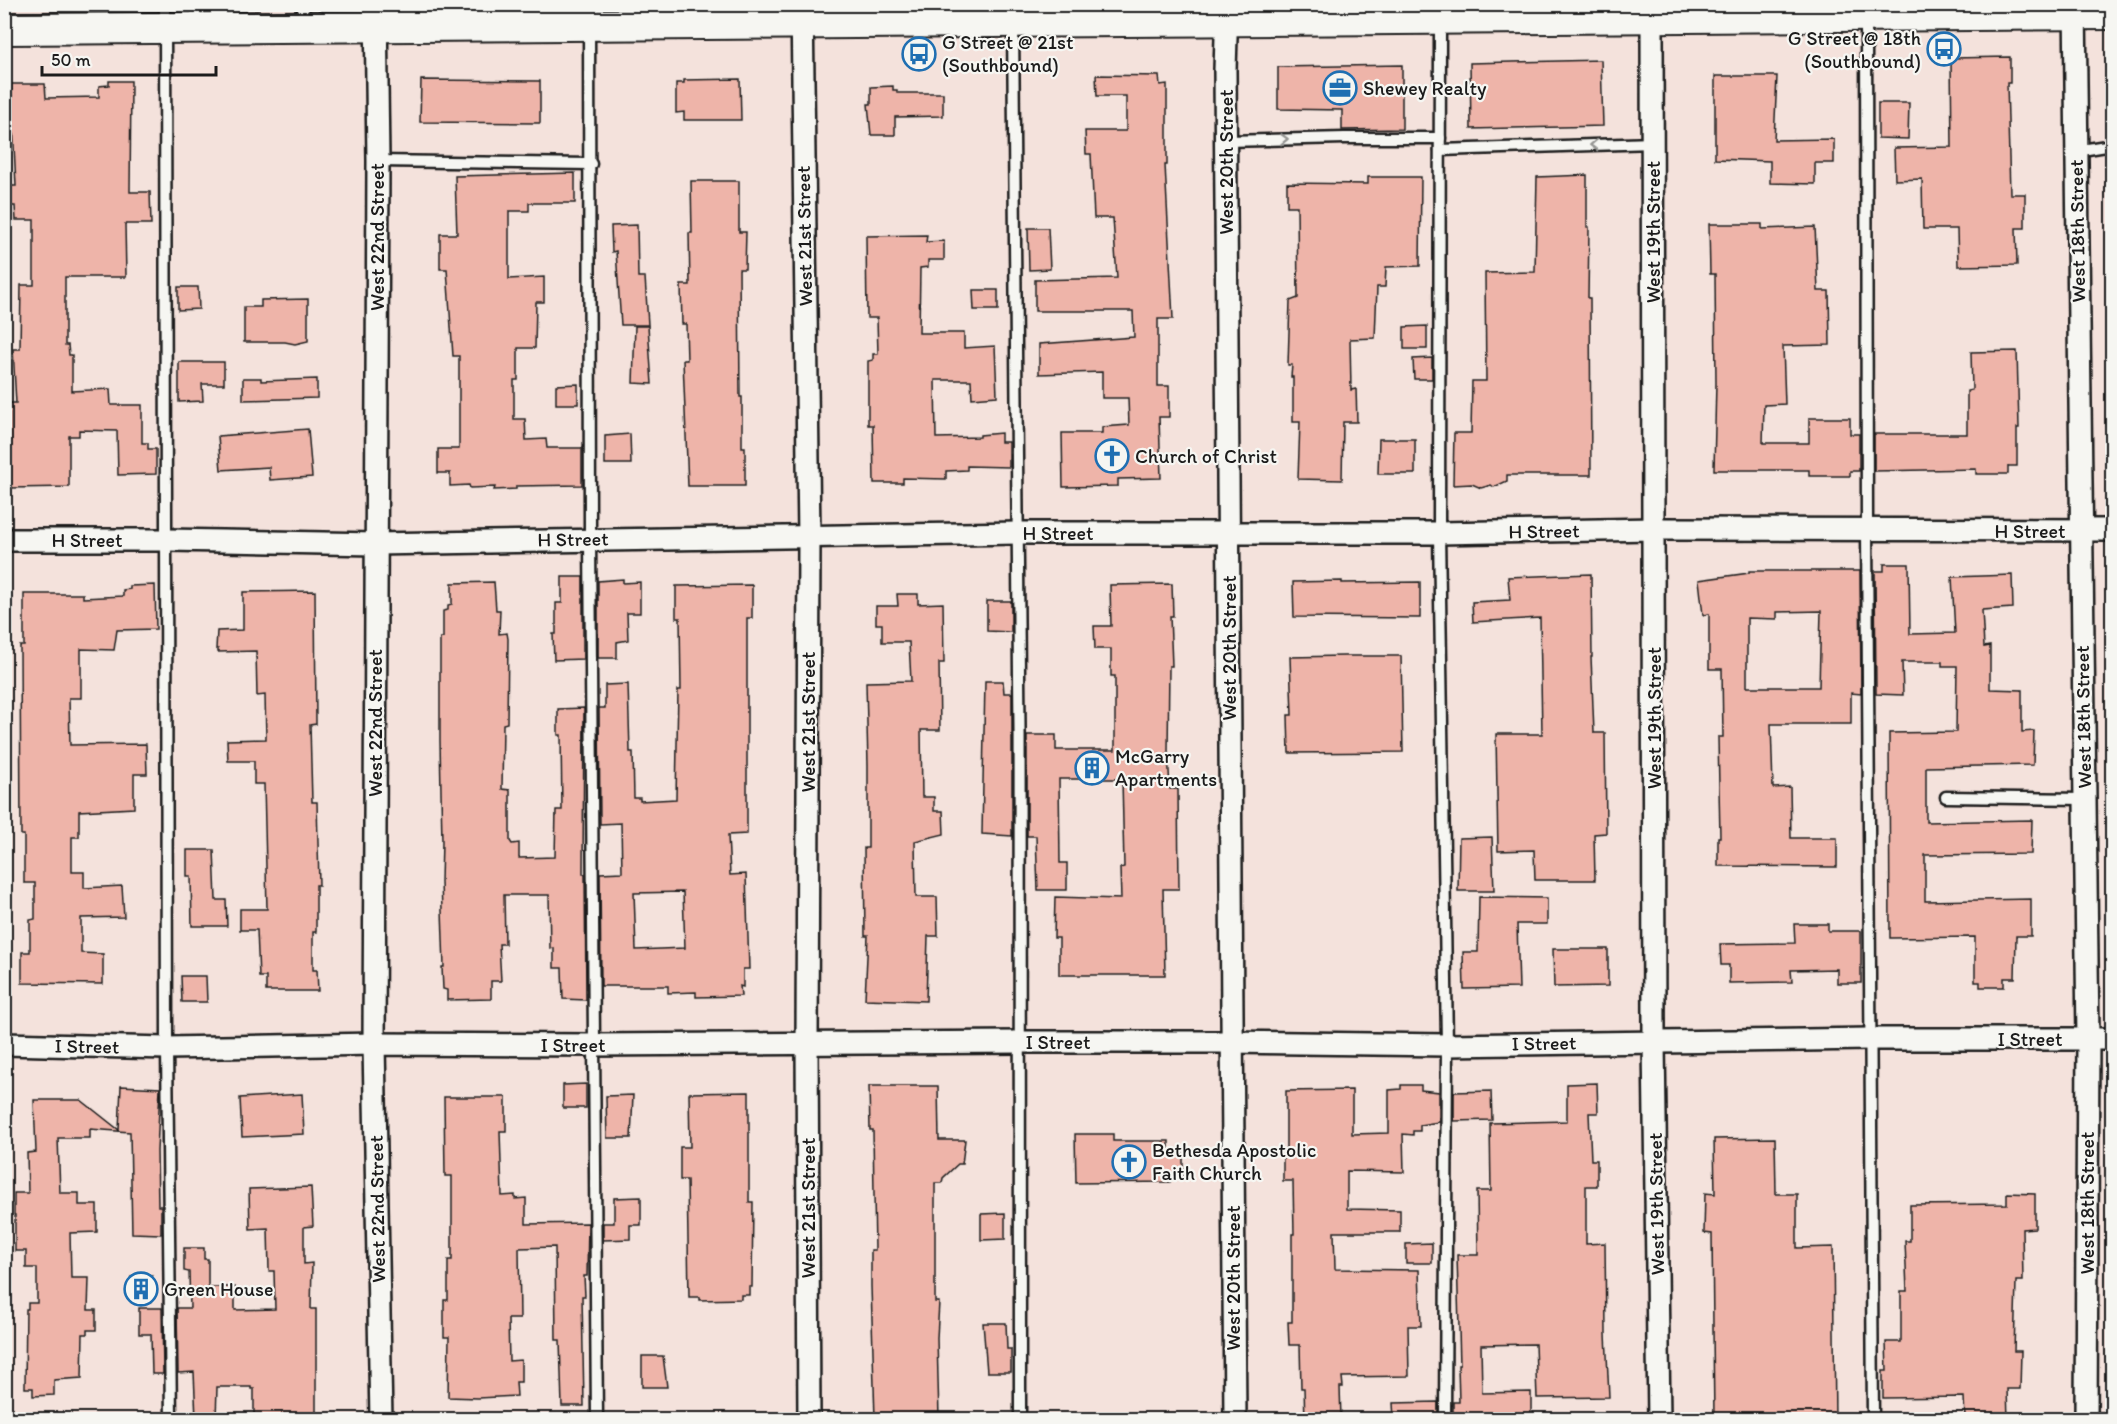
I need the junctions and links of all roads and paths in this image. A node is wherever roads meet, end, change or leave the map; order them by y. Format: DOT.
graph roads {
  1 [pos="2075,9"];
  2 [pos="1227,13"];
  3 [pos="802,14"];
  4 [pos="2112,14"];
  5 [pos="304,15"];
  6 [pos="377,15"];
  7 [pos="589,15"];
  8 [pos="165,16"];
  9 [pos="196,16"];
  10 [pos="1866,16"];
  11 [pos="1652,17"];
  12 [pos="1440,19"];
  13 [pos="1013,23"];
  14 [pos="4,29"];
  15 [pos="1440,138"];
  16 [pos="1226,141"];
  17 [pos="1653,143"];
  18 [pos="2112,145"];
  19 [pos="1440,150"];
  20 [pos="2076,152"];
  21 [pos="378,161"];
  22 [pos="591,165"];
  23 [pos="1654,529"];
  24 [pos="1867,529"];
  25 [pos="2112,530"];
  26 [pos="2081,531"];
  27 [pos="1228,532"];
  28 [pos="1019,533"];
  29 [pos="1439,533"];
  30 [pos="809,537"];
  31 [pos="590,539"];
  32 [pos="4,540"];
  33 [pos="168,540"];
  34 [pos="375,543"];
  35 [pos="1946,797"];
  36 [pos="2085,800"];
  37 [pos="2088,1038"];
  38 [pos="1870,1039"];
  39 [pos="2112,1039"];
  40 [pos="1022,1042"];
  41 [pos="1232,1042"];
  42 [pos="1654,1042"];
  43 [pos="4,1044"];
  44 [pos="374,1044"];
  45 [pos="807,1044"];
  46 [pos="594,1045"];
  47 [pos="1447,1045"];
  48 [pos="167,1048"];
  49 [pos="171,1419"];
  50 [pos="381,1419"];
  51 [pos="597,1419"];
  52 [pos="809,1419"];
  53 [pos="1020,1419"];
  54 [pos="1235,1419"];
  55 [pos="1445,1419"];
  56 [pos="1659,1419"];
  57 [pos="1873,1419"];
  58 [pos="2086,1419"];
  59 [pos="2112,1419"];
  1 -- 4 [label="main road"];
  1 -- 10 [label="main road"];
  1 -- 20 [label="street, West 18th Street"];
  2 -- 12 [label="main road"];
  2 -- 13 [label="main road"];
  2 -- 16 [label="street, West 20th Street"];
  3 -- 7 [label="main road"];
  3 -- 13 [label="main road"];
  3 -- 30 [label="street, West 21st Street"];
  5 -- 6 [label="main road"];
  5 -- 9 [label="main road"];
  6 -- 7 [label="main road"];
  6 -- 21 [label="street, West 22nd Street"];
  7 -- 22 [label="lane"];
  8 -- 9 [label="main road"];
  8 -- 14 [label="main road"];
  8 -- 33 [label="lane"];
  10 -- 11 [label="main road"];
  10 -- 24 [label="lane"];
  11 -- 12 [label="main road"];
  11 -- 17 [label="street, West 19th Street"];
  12 -- 15 [label="lane"];
  13 -- 28 [label="lane"];
  16 -- 15 [label="lane, one-way"];
  15 -- 19 [label="lane"];
  16 -- 27 [label="street, West 20th Street"];
  17 -- 19 [label="lane, one-way"];
  17 -- 23 [label="street, West 19th Street"];
  18 -- 20 [label="lane"];
  19 -- 29 [label="lane"];
  20 -- 26 [label="street, West 18th Street"];
  21 -- 22 [label="lane"];
  21 -- 34 [label="street, West 22nd Street"];
  22 -- 31 [label="lane"];
  23 -- 24 [label="street, H Street"];
  23 -- 29 [label="street, H Street"];
  23 -- 42 [label="street, West 19th Street"];
  24 -- 26 [label="street, H Street"];
  24 -- 38 [label="lane"];
  25 -- 26 [label="street, H Street"];
  26 -- 36 [label="street, West 18th Street"];
  27 -- 28 [label="street, H Street"];
  27 -- 29 [label="street, H Street"];
  27 -- 41 [label="street, West 20th Street"];
  28 -- 30 [label="street, H Street"];
  28 -- 40 [label="lane"];
  29 -- 47 [label="lane"];
  30 -- 31 [label="street, H Street"];
  30 -- 45 [label="street, West 21st Street"];
  31 -- 34 [label="street, H Street"];
  31 -- 46 [label="lane"];
  32 -- 33 [label="street, H Street"];
  33 -- 34 [label="street, H Street"];
  33 -- 48 [label="lane"];
  34 -- 44 [label="street, West 22nd Street"];
  35 -- 36 [label="lane"];
  36 -- 37 [label="street, West 18th Street"];
  37 -- 38 [label="street, I Street"];
  37 -- 39 [label="street, I Street"];
  37 -- 58 [label="street, West 18th Street"];
  38 -- 42 [label="street, I Street"];
  38 -- 57 [label="lane"];
  40 -- 41 [label="street, I Street"];
  40 -- 45 [label="street, I Street"];
  40 -- 53 [label="lane"];
  41 -- 47 [label="street, I Street"];
  41 -- 54 [label="street, West 20th Street"];
  42 -- 47 [label="street, I Street"];
  42 -- 56 [label="street, West 19th Street"];
  43 -- 48 [label="street, I Street"];
  44 -- 46 [label="street, I Street"];
  44 -- 48 [label="street, I Street"];
  44 -- 50 [label="street, West 22nd Street"];
  45 -- 46 [label="street, I Street"];
  45 -- 52 [label="street, West 21st Street"];
  46 -- 51 [label="lane"];
  47 -- 55 [label="lane"];
  48 -- 49 [label="lane"];
  58 -- 59 [label="lane"];
}
